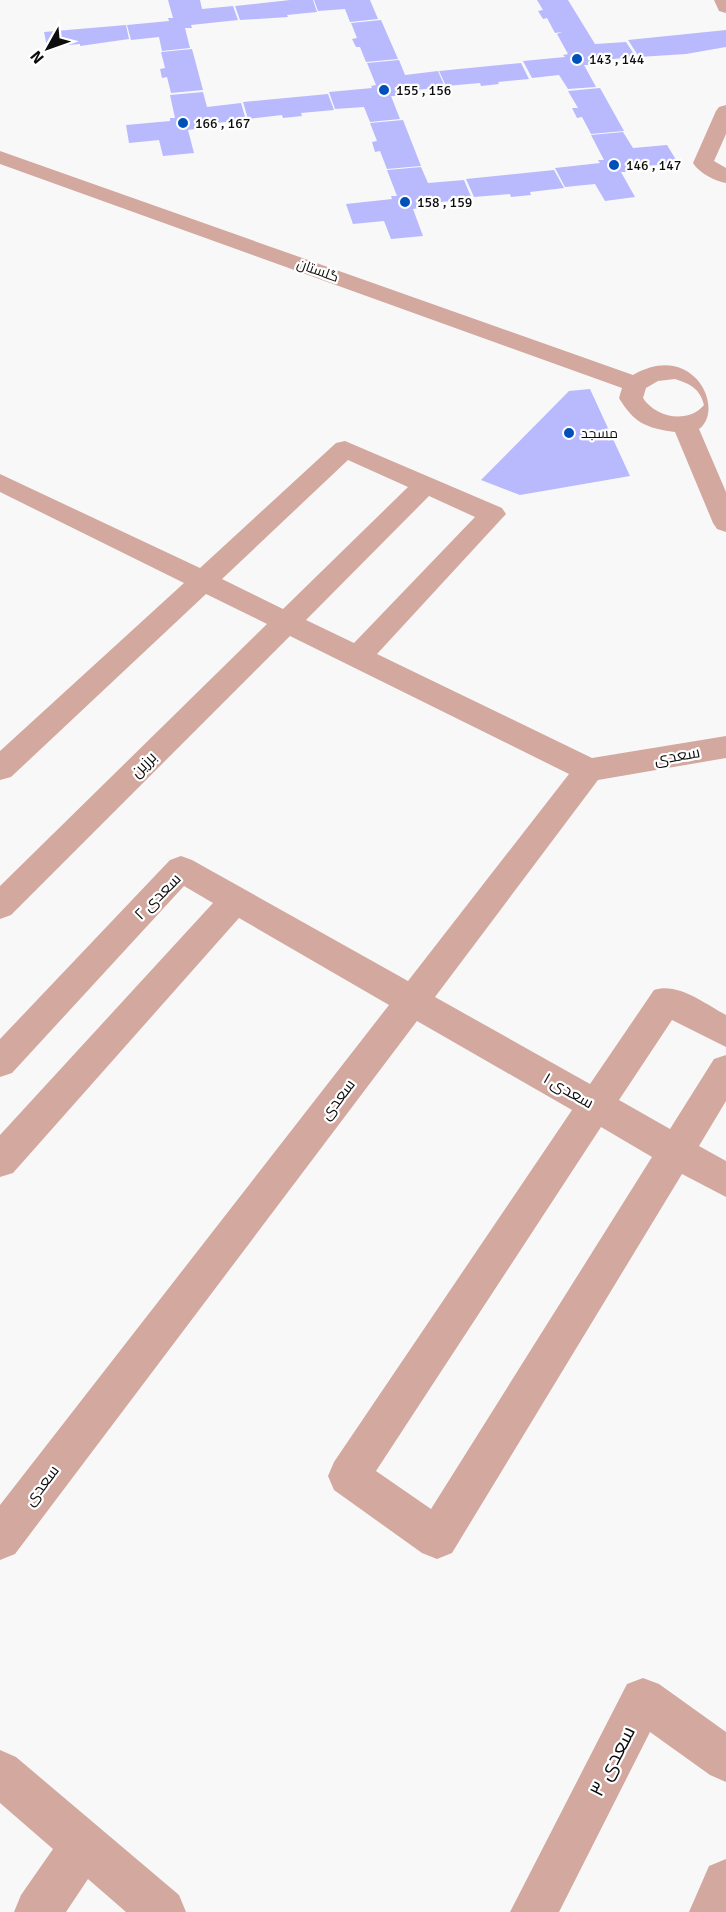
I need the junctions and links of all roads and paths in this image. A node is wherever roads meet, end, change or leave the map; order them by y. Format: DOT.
graph roads {
  1 [pos="723,0"];
  2 [pos="726,7"];
  3 [pos="726,111"];
  4 [pos="0,158"];
  5 [pos="726,177"];
  6 [pos="635,384"];
  7 [pos="720,390"];
  8 [pos="685,425"];
  9 [pos="0,482"];
  10 [pos="425,485"];
  11 [pos="726,523"];
  12 [pos="203,581"];
  13 [pos="286,622"];
  14 [pos="358,657"];
  15 [pos="726,747"];
  16 [pos="0,769"];
  17 [pos="589,770"];
  18 [pos="235,900"];
  19 [pos="0,906"];
  20 [pos="412,1001"];
  21 [pos="726,1032"];
  22 [pos="0,1062"];
  23 [pos="726,1070"];
  24 [pos="596,1106"];
  25 [pos="676,1152"];
  26 [pos="0,1161"];
  27 [pos="726,1180"];
  28 [pos="0,1539"];
  29 [pos="726,1759"];
  30 [pos="0,1773"];
  31 [pos="83,1845"];
  32 [pos="726,1883"];
  33 [pos="38,1912"];
  34 [pos="162,1912"];
  35 [pos="534,1912"];
  36 [pos="713,1912"];
  1 -- 2 [label="street"];
  3 -- 5 [label="street"];
  4 -- 6 [label="street, گلستان"];
  6 -- 7 [label="street"];
  6 -- 8 [label="street"];
  7 -- 8 [label="street"];
  8 -- 11 [label="street"];
  9 -- 12 [label="street"];
  10 -- 12 [label="street"];
  10 -- 13 [label="street, برزین"];
  10 -- 14 [label="street"];
  12 -- 13 [label="street"];
  12 -- 16 [label="street"];
  13 -- 14 [label="street"];
  13 -- 19 [label="street, برزین"];
  14 -- 17 [label="street"];
  15 -- 17 [label="street, سعدی"];
  17 -- 20 [label="street, سعدی"];
  18 -- 20 [label="street, سعدی ۲"];
  18 -- 22 [label="street, سعدی ۲"];
  18 -- 26 [label="street"];
  20 -- 24 [label="street, سعدی ۱"];
  20 -- 28 [label="street, سعدی"];
  21 -- 24 [label="street"];
  23 -- 25 [label="street"];
  24 -- 25 [label="street, سعدی ۱"];
  24 -- 25 [label="street"];
  25 -- 27 [label="street, سعدی ۱"];
  29 -- 35 [label="street, سعدی ۳"];
  30 -- 31 [label="street"];
  31 -- 33 [label="street"];
  31 -- 34 [label="street"];
  32 -- 36 [label="street"];
}
